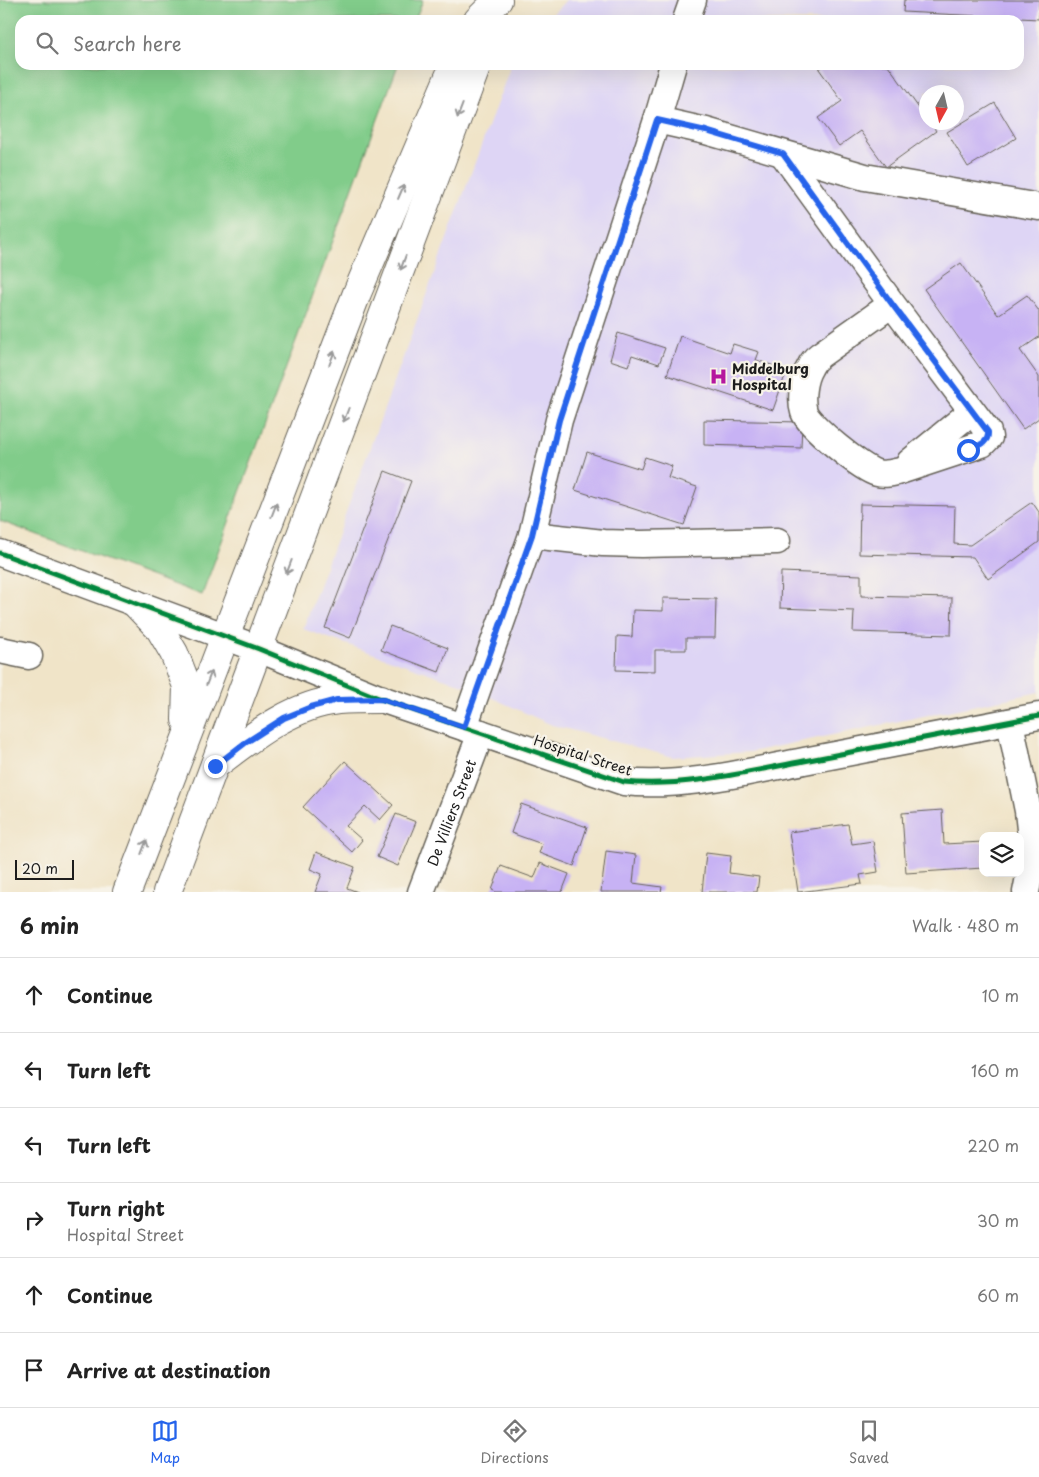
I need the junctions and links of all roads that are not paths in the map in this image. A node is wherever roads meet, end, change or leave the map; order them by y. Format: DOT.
graph roads {
  1 [pos="693,0"];
  2 [pos="688,15"];
  3 [pos="452,70"];
  4 [pos="475,70"];
  5 [pos="672,70"];
  6 [pos="657,120"];
  7 [pos="783,154"];
  8 [pos="1039,207"];
  9 [pos="892,304"];
  10 [pos="532,535"];
  11 [pos="777,541"];
  12 [pos="0,553"];
  13 [pos="136,604"];
  14 [pos="225,637"];
  15 [pos="259,649"];
  16 [pos="0,650"];
  17 [pos="29,656"];
  18 [pos="381,699"];
  19 [pos="1039,716"];
  20 [pos="1010,722"];
  21 [pos="472,730"];
  22 [pos="185,742"];
  23 [pos="215,766"];
  24 [pos="127,892"];
  25 [pos="167,892"];
  26 [pos="421,892"];
  27 [pos="1026,892"];
  1 -- 2 [label="street"];
  14 -- 3 [label="main road, one-way"];
  4 -- 15 [label="main road, one-way"];
  5 -- 6 [label="street, De Villiers Street"];
  6 -- 7 [label="street"];
  6 -- 10 [label="street, De Villiers Street"];
  7 -- 8 [label="street"];
  7 -- 9 [label="street"];
  9 -- 9 [label="street"];
  10 -- 11 [label="street"];
  10 -- 21 [label="street, De Villiers Street"];
  12 -- 13 [label="street, Hospital Street"];
  13 -- 14 [label="street, Hospital Street"];
  13 -- 22 [label="main road"];
  14 -- 15 [label="street, Hospital Street"];
  22 -- 14 [label="main road, one-way"];
  15 -- 18 [label="street, Hospital Street"];
  15 -- 23 [label="main road"];
  16 -- 17 [label="street"];
  18 -- 21 [label="street, Hospital Street"];
  18 -- 23 [label="main road"];
  19 -- 20 [label="street, Hospital Street"];
  20 -- 21 [label="street, Hospital Street"];
  20 -- 27 [label="street"];
  21 -- 26 [label="street, De Villiers Street"];
  24 -- 22 [label="main road, one-way"];
  23 -- 25 [label="main road"];
}
